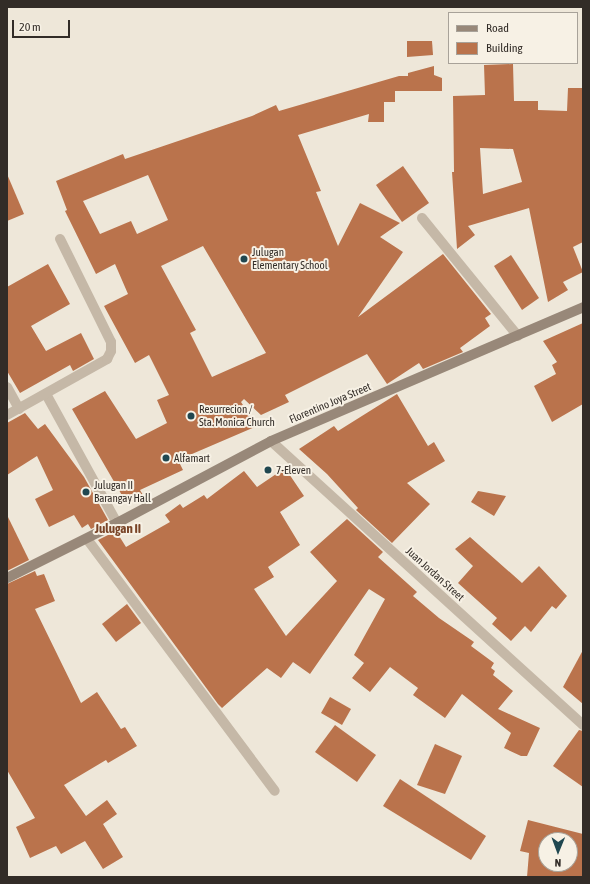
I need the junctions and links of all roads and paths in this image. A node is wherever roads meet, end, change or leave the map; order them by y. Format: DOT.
graph roads {
  1 [pos="422,218"];
  2 [pos="60,239"];
  3 [pos="583,307"];
  4 [pos="518,336"];
  5 [pos="7,387"];
  6 [pos="46,394"];
  7 [pos="19,409"];
  8 [pos="7,415"];
  9 [pos="271,441"];
  10 [pos="117,523"];
  11 [pos="87,538"];
  12 [pos="7,578"];
  13 [pos="583,725"];
  14 [pos="275,791"];
  1 -- 4 [label="street"];
  2 -- 6 [label="street"];
  3 -- 4 [label="street, Florentino Joya Street"];
  4 -- 9 [label="street, Florentino Joya Street"];
  5 -- 7 [label="street"];
  6 -- 7 [label="street"];
  6 -- 10 [label="street"];
  7 -- 8 [label="street"];
  9 -- 10 [label="street, Florentino Joya Street"];
  9 -- 13 [label="street, Juan Jordan Street"];
  10 -- 11 [label="street, Florentino Joya Street"];
  11 -- 12 [label="street, Florentino Joya Street"];
  11 -- 14 [label="street"];
}
